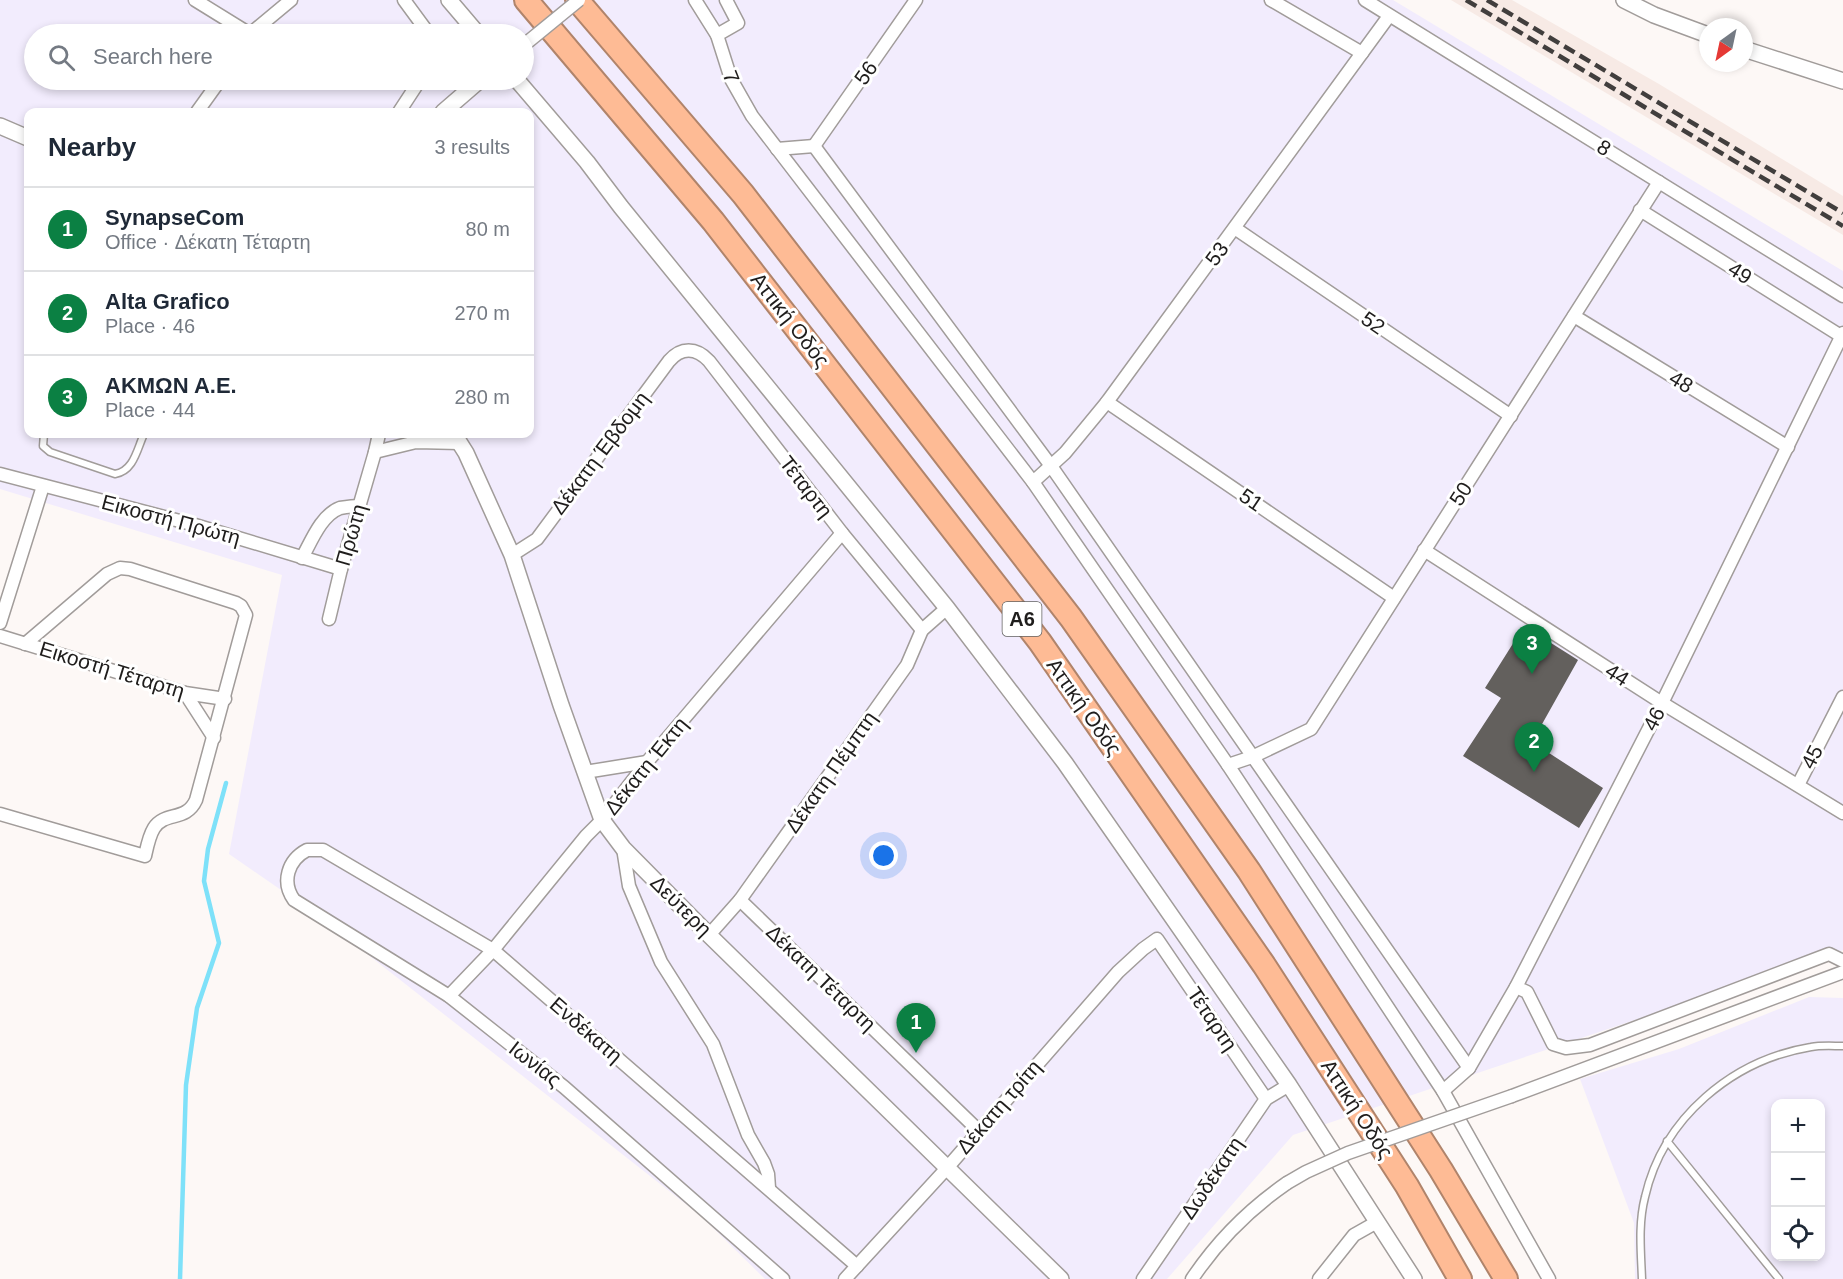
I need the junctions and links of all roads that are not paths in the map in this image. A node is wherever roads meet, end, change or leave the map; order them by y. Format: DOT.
graph roads {
  1 [pos="195,0"];
  2 [pos="291,0"];
  3 [pos="404,0"];
  4 [pos="449,0"];
  5 [pos="526,0"];
  6 [pos="578,0"];
  7 [pos="695,0"];
  8 [pos="726,0"];
  9 [pos="916,0"];
  10 [pos="1271,0"];
  11 [pos="1365,0"];
  12 [pos="1624,0"];
  13 [pos="1389,16"];
  14 [pos="234,24"];
  15 [pos="262,24"];
  16 [pos="422,24"];
  17 [pos="469,24"];
  18 [pos="1699,32"];
  19 [pos="717,35"];
  20 [pos="534,37"];
  21 [pos="1753,52"];
  22 [pos="1362,53"];
  23 [pos="1843,81"];
  24 [pos="213,90"];
  25 [pos="413,90"];
  26 [pos="468,90"];
  27 [pos="526,90"];
  28 [pos="200,108"];
  29 [pos="402,108"];
  30 [pos="448,108"];
  31 [pos="0,126"];
  32 [pos="24,136"];
  33 [pos="814,146"];
  34 [pos="777,149"];
  35 [pos="1659,182"];
  36 [pos="1640,210"];
  37 [pos="1236,229"];
  38 [pos="1843,296"];
  39 [pos="1574,316"];
  40 [pos="1842,334"];
  41 [pos="687,350"];
  42 [pos="1107,402"];
  43 [pos="1511,416"];
  44 [pos="44,438"];
  45 [pos="142,438"];
  46 [pos="378,438"];
  47 [pos="457,438"];
  48 [pos="1788,447"];
  49 [pos="375,452"];
  50 [pos="1051,466"];
  51 [pos="0,474"];
  52 [pos="1033,482"];
  53 [pos="43,486"];
  54 [pos="360,506"];
  55 [pos="842,533"];
  56 [pos="1424,550"];
  57 [pos="512,555"];
  58 [pos="302,558"];
  59 [pos="341,569"];
  60 [pos="1394,598"];
  61 [pos="947,608"];
  62 [pos="329,619"];
  63 [pos="0,623"];
  64 [pos="922,630"];
  65 [pos="0,636"];
  66 [pos="25,644"];
  67 [pos="185,693"];
  68 [pos="1843,697"];
  69 [pos="225,699"];
  70 [pos="1662,703"];
  71 [pos="214,738"];
  72 [pos="1252,757"];
  73 [pos="647,762"];
  74 [pos="1228,765"];
  75 [pos="585,772"];
  76 [pos="1798,785"];
  77 [pos="1843,813"];
  78 [pos="0,814"];
  79 [pos="602,820"];
  80 [pos="623,848"];
  81 [pos="291,866"];
  82 [pos="740,900"];
  83 [pos="710,935"];
  84 [pos="1157,939"];
  85 [pos="493,950"];
  86 [pos="1843,961"];
  87 [pos="1843,972"];
  88 [pos="1516,987"];
  89 [pos="449,996"];
  90 [pos="1843,1046"];
  91 [pos="1468,1068"];
  92 [pos="1289,1085"];
  93 [pos="1443,1091"];
  94 [pos="1266,1099"];
  95 [pos="979,1131"];
  96 [pos="1667,1141"];
  97 [pos="947,1168"];
  98 [pos="769,1188"];
  99 [pos="1377,1222"];
  100 [pos="857,1266"];
  101 [pos="783,1279"];
  102 [pos="844,1279"];
  103 [pos="1061,1279"];
  104 [pos="1143,1279"];
  105 [pos="1192,1279"];
  106 [pos="1319,1279"];
  107 [pos="1414,1279"];
  108 [pos="1460,1279"];
  109 [pos="1506,1279"];
  110 [pos="1549,1279"];
  111 [pos="1642,1279"];
  112 [pos="1779,1279"];
  1 -- 14 [label="street"];
  2 -- 15 [label="street"];
  3 -- 16 [label="street"];
  4 -- 17 [label="street"];
  5 -- 108 [label="highway, Αττική Οδός / Α6"];
  6 -- 20 [label="street, bridge"];
  6 -- 109 [label="highway, Αττική Οδός / Α6"];
  7 -- 19 [label="street, 7"];
  8 -- 19 [label="street"];
  9 -- 33 [label="street, 56"];
  10 -- 22 [label="street"];
  11 -- 13 [label="street, 8"];
  12 -- 18 [label="street"];
  13 -- 22 [label="street, 53"];
  13 -- 35 [label="street, 8"];
  19 -- 34 [label="street, 7"];
  21 -- 23 [label="street"];
  22 -- 37 [label="street, 53"];
  24 -- 28 [label="street"];
  25 -- 29 [label="street"];
  26 -- 30 [label="street"];
  27 -- 61 [label="street"];
  31 -- 32 [label="street"];
  33 -- 34 [label="street"];
  33 -- 50 [label="street"];
  34 -- 52 [label="street, 7"];
  35 -- 36 [label="street, 50"];
  35 -- 38 [label="street, 8"];
  36 -- 39 [label="street, 50"];
  36 -- 40 [label="street, 49"];
  37 -- 42 [label="street, 53"];
  37 -- 43 [label="street, 52"];
  39 -- 43 [label="street, 50"];
  39 -- 48 [label="street, 48"];
  40 -- 48 [label="street, 46"];
  41 -- 55 [label="street, Τέταρτη"];
  41 -- 57 [label="street, Δέκατη Έβδομη"];
  42 -- 50 [label="street, 53"];
  42 -- 60 [label="street, 51"];
  43 -- 56 [label="street, 50"];
  44 -- 45 [label="lane"];
  46 -- 49 [label="street, Πρώτη"];
  47 -- 49 [label="street"];
  47 -- 57 [label="street, Δεύτερη"];
  48 -- 70 [label="street, 46"];
  49 -- 54 [label="street, Πρώτη"];
  50 -- 52 [label="street, 53"];
  50 -- 72 [label="street"];
  51 -- 53 [label="street, Εικοστή Πρώτη"];
  52 -- 74 [label="street, 7"];
  53 -- 58 [label="street, Εικοστή Πρώτη"];
  53 -- 63 [label="street"];
  54 -- 58 [label="street"];
  54 -- 59 [label="street, Πρώτη"];
  55 -- 64 [label="street, Τέταρτη"];
  55 -- 73 [label="street, Δέκατη Έκτη"];
  56 -- 60 [label="street, 50"];
  56 -- 70 [label="street, 44"];
  57 -- 75 [label="street, Δεύτερη"];
  58 -- 59 [label="street, Εικοστή Πρώτη"];
  59 -- 62 [label="street, Πρώτη"];
  60 -- 72 [label="street, 50"];
  61 -- 64 [label="street, Δέκατη Πέμπτη"];
  61 -- 92 [label="street"];
  64 -- 82 [label="street, Δέκατη Πέμπτη"];
  65 -- 66 [label="street, Εικοστή Τέταρτη"];
  66 -- 67 [label="street, Εικοστή Τέταρτη"];
  66 -- 69 [label="street"];
  67 -- 69 [label="street, Εικοστή Τέταρτη"];
  67 -- 71 [label="street"];
  68 -- 76 [label="street, 45"];
  69 -- 71 [label="street"];
  70 -- 76 [label="street, 44"];
  70 -- 88 [label="street, 46"];
  71 -- 78 [label="street"];
  72 -- 74 [label="street, 50"];
  72 -- 91 [label="street"];
  73 -- 75 [label="street"];
  73 -- 79 [label="street, Δέκατη Έκτη"];
  74 -- 93 [label="street, 7"];
  75 -- 79 [label="street, Δεύτερη"];
  76 -- 77 [label="street, 44"];
  79 -- 80 [label="street, Δεύτερη"];
  79 -- 85 [label="street, Δέκατη Έκτη"];
  80 -- 83 [label="street, Δεύτερη"];
  80 -- 98 [label="street"];
  81 -- 85 [label="street, Ενδέκατη"];
  81 -- 89 [label="street, Ιωνίας"];
  82 -- 83 [label="street, Δέκατη Πέμπτη"];
  82 -- 95 [label="street, Δέκατη Τέταρτη"];
  83 -- 97 [label="street, Δεύτερη"];
  84 -- 94 [label="street, Τέταρτη"];
  84 -- 95 [label="street, Δέκατη τρίτη"];
  85 -- 89 [label="street, Δέκατη Έκτη"];
  85 -- 98 [label="street, Ενδέκατη"];
  86 -- 88 [label="street"];
  87 -- 105 [label="street, bridge"];
  88 -- 91 [label="street, 46"];
  89 -- 101 [label="street, Ιωνίας"];
  90 -- 96 [label="lane"];
  91 -- 93 [label="street, 46"];
  92 -- 94 [label="street, Δωδέκατη"];
  92 -- 99 [label="street"];
  93 -- 110 [label="street, 7"];
  94 -- 104 [label="street, Δωδέκατη"];
  95 -- 97 [label="street, Δέκατη τρίτη"];
  96 -- 111 [label="lane"];
  96 -- 112 [label="lane"];
  97 -- 100 [label="street, Δέκατη τρίτη"];
  97 -- 103 [label="street, Δεύτερη"];
  98 -- 100 [label="street, Ενδέκατη"];
  99 -- 106 [label="street"];
  99 -- 107 [label="street"];
  100 -- 102 [label="street, Δέκατη τρίτη"];
}
